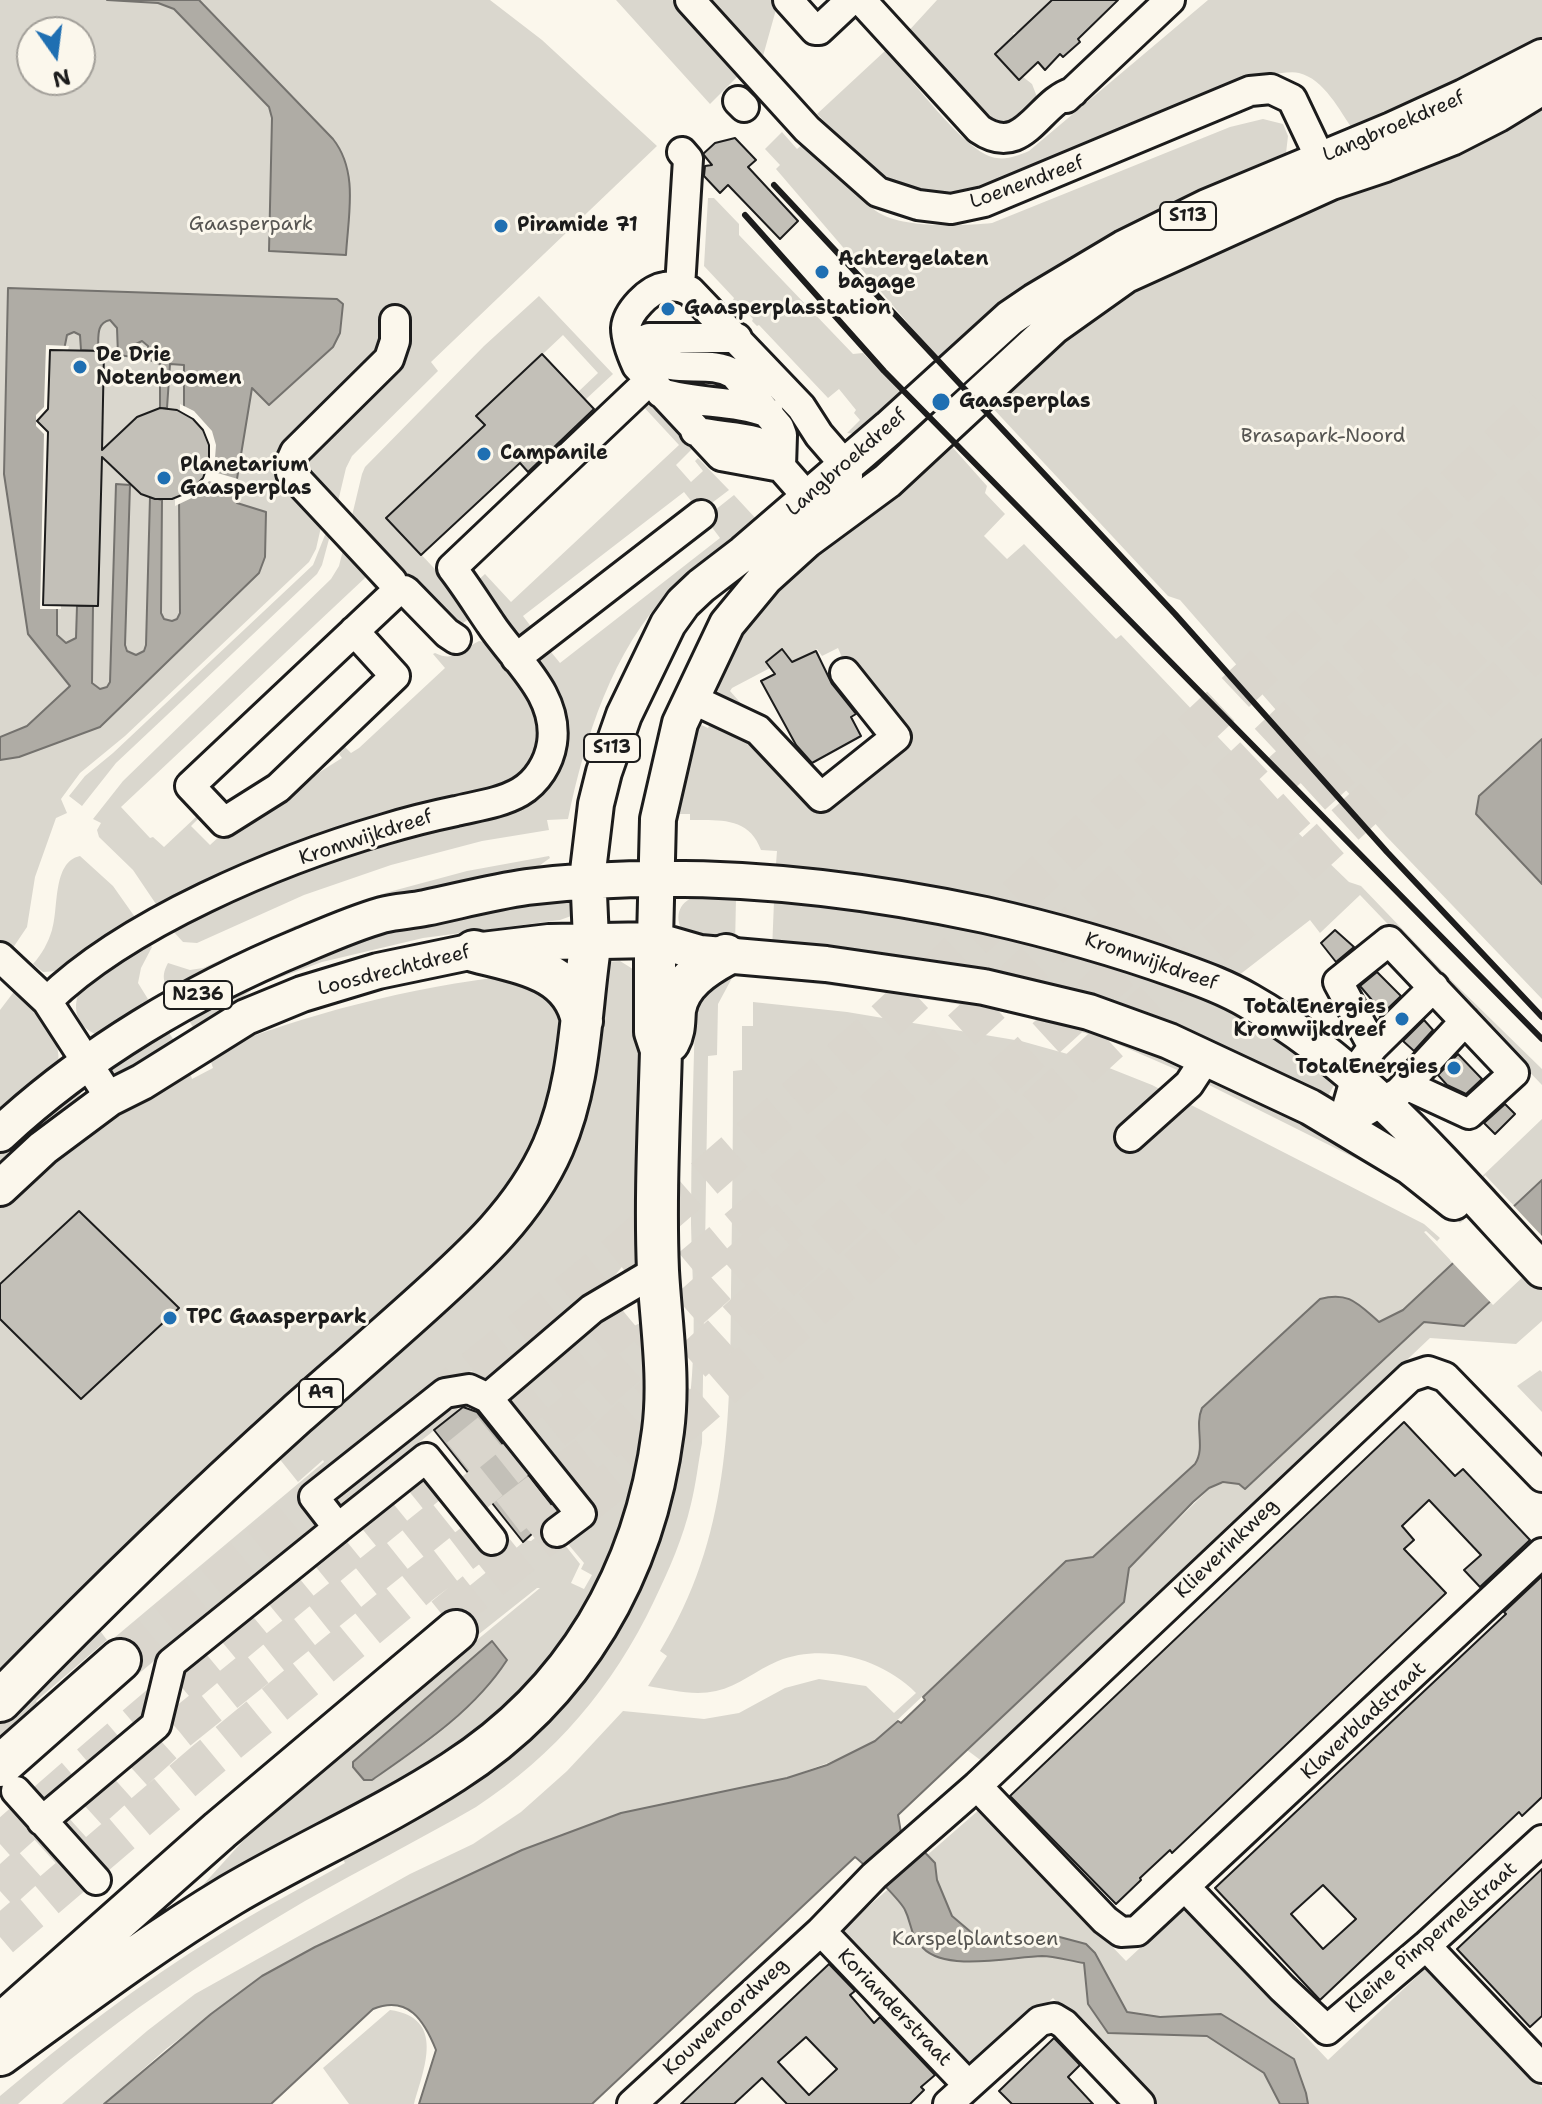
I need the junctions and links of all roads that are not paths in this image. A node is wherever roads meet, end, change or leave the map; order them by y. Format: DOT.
graph roads {
  1 [pos="690,0"];
  2 [pos="788,0"];
  3 [pos="851,0"];
  4 [pos="861,0"];
  5 [pos="1170,0"];
  6 [pos="1542,57"];
  7 [pos="1542,87"];
  8 [pos="682,152"];
  9 [pos="1326,170"];
  10 [pos="680,287"];
  11 [pos="395,320"];
  12 [pos="737,338"];
  13 [pos="630,346"];
  14 [pos="670,404"];
  15 [pos="773,431"];
  16 [pos="845,465"];
  17 [pos="808,498"];
  18 [pos="839,514"];
  19 [pos="701,515"];
  20 [pos="394,594"];
  21 [pos="490,623"];
  22 [pos="354,631"];
  23 [pos="516,658"];
  24 [pos="845,673"];
  25 [pos="690,698"];
  26 [pos="656,879"];
  27 [pos="589,882"];
  28 [pos="591,940"];
  29 [pos="655,940"];
  30 [pos="474,951"];
  31 [pos="726,955"];
  32 [pos="0,957"];
  33 [pos="1434,987"];
  34 [pos="47,1001"];
  35 [pos="582,1021"];
  36 [pos="1465,1021"];
  37 [pos="1373,1047"];
  38 [pos="661,1050"];
  39 [pos="1206,1058"];
  40 [pos="88,1063"];
  41 [pos="1355,1077"];
  42 [pos="1395,1094"];
  43 [pos="110,1098"];
  44 [pos="1342,1125"];
  45 [pos="0,1134"];
  46 [pos="1130,1137"];
  47 [pos="0,1188"];
  48 [pos="1475,1210"];
  49 [pos="658,1270"];
  50 [pos="1542,1270"];
  51 [pos="1542,1292"];
  52 [pos="488,1398"];
  53 [pos="1542,1477"];
  54 [pos="338,1528"];
  55 [pos="557,1532"];
  56 [pos="492,1540"];
  57 [pos="1542,1553"];
  58 [pos="120,1660"];
  59 [pos="0,1701"];
  60 [pos="8,1778"];
  61 [pos="977,1786"];
  62 [pos="42,1821"];
  63 [pos="1542,1840"];
  64 [pos="96,1880"];
  65 [pos="1186,1888"];
  66 [pos="821,1931"];
  67 [pos="1426,1946"];
  68 [pos="0,2001"];
  69 [pos="0,2025"];
  70 [pos="0,2055"];
  71 [pos="1542,2068"];
  72 [pos="958,2095"];
  73 [pos="632,2104"];
  74 [pos="1140,2104"];
  1 -- 9 [label="street, Loenendreef"];
  2 -- 3 [label="street"];
  4 -- 5 [label="street"];
  6 -- 9 [label="main road, Langbroekdreef / S113"];
  7 -- 9 [label="main road, Langbroekdreef / S113"];
  8 -- 10 [label="street"];
  9 -- 16 [label="main road, Langbroekdreef / S113"];
  9 -- 18 [label="main road, Langbroekdreef / S113"];
  10 -- 12 [label="street"];
  10 -- 13 [label="street"];
  11 -- 20 [label="street"];
  12 -- 13 [label="street"];
  12 -- 16 [label="street"];
  13 -- 14 [label="street"];
  13 -- 15 [label="street"];
  14 -- 15 [label="street"];
  14 -- 15 [label="street"];
  14 -- 21 [label="street, Kromwijkdreef"];
  15 -- 17 [label="street"];
  16 -- 17 [label="main road, Langbroekdreef / S113"];
  16 -- 18 [label="street"];
  17 -- 18 [label="street"];
  17 -- 27 [label="main road, Langbroekdreef / S113"];
  18 -- 25 [label="main road, Langbroekdreef / S113"];
  19 -- 23 [label="street"];
  20 -- 21 [label="street"];
  20 -- 22 [label="street"];
  21 -- 23 [label="street, Kromwijkdreef"];
  22 -- 22 [label="street"];
  23 -- 34 [label="street, Kromwijkdreef"];
  24 -- 25 [label="street"];
  25 -- 26 [label="main road, Langbroekdreef / S113"];
  26 -- 27 [label="main road"];
  26 -- 29 [label="main road, Langbroekdreef"];
  26 -- 41 [label="main road, Kromwijkdreef"];
  27 -- 28 [label="main road, Langbroekdreef / S113"];
  27 -- 40 [label="main road, N236"];
  28 -- 29 [label="main road, Loosdrechtdreef"];
  28 -- 30 [label="main road, Loosdrechtdreef / N236"];
  28 -- 35 [label="highway, A9"];
  29 -- 31 [label="main road, Kromwijkdreef"];
  29 -- 38 [label="highway"];
  30 -- 35 [label="highway"];
  30 -- 43 [label="main road, Loosdrechtdreef / N236"];
  31 -- 38 [label="highway"];
  31 -- 39 [label="main road, Kromwijkdreef"];
  32 -- 34 [label="street"];
  33 -- 36 [label="street"];
  33 -- 37 [label="street"];
  33 -- 37 [label="street"];
  34 -- 40 [label="street"];
  35 -- 59 [label="highway, A9"];
  36 -- 42 [label="street"];
  36 -- 42 [label="street"];
  37 -- 41 [label="street"];
  38 -- 49 [label="highway"];
  39 -- 44 [label="main road, Kromwijkdreef"];
  39 -- 46 [label="street"];
  40 -- 43 [label="street"];
  40 -- 45 [label="main road, N236"];
  41 -- 42 [label="main road, Kromwijkdreef"];
  41 -- 44 [label="street"];
  42 -- 44 [label="street"];
  42 -- 48 [label="main road, Kromwijkdreef"];
  43 -- 47 [label="main road, Loosdrechtdreef / N236"];
  44 -- 48 [label="main road, Kromwijkdreef"];
  48 -- 50 [label="main road, Kromwijkdreef"];
  48 -- 51 [label="main road, Kromwijkdreef"];
  49 -- 52 [label="street"];
  49 -- 70 [label="highway"];
  52 -- 54 [label="street"];
  52 -- 55 [label="street"];
  53 -- 61 [label="street, Klieverinkweg"];
  54 -- 56 [label="street"];
  54 -- 62 [label="street"];
  57 -- 65 [label="street, Klaverbladstraat"];
  58 -- 60 [label="highway"];
  60 -- 62 [label="street"];
  61 -- 65 [label="street"];
  61 -- 66 [label="street, Klieverinkweg"];
  62 -- 64 [label="street"];
  63 -- 67 [label="street, Kleine Pimpernelstraat"];
  65 -- 67 [label="street, Kleine Pimpernelstraat"];
  66 -- 72 [label="street, Korianderstraat"];
  66 -- 73 [label="street, Kouwenoordweg"];
  67 -- 71 [label="street"];
  68 -- 69 [label="highway"];
  72 -- 74 [label="street, Korianderstraat"];
}
